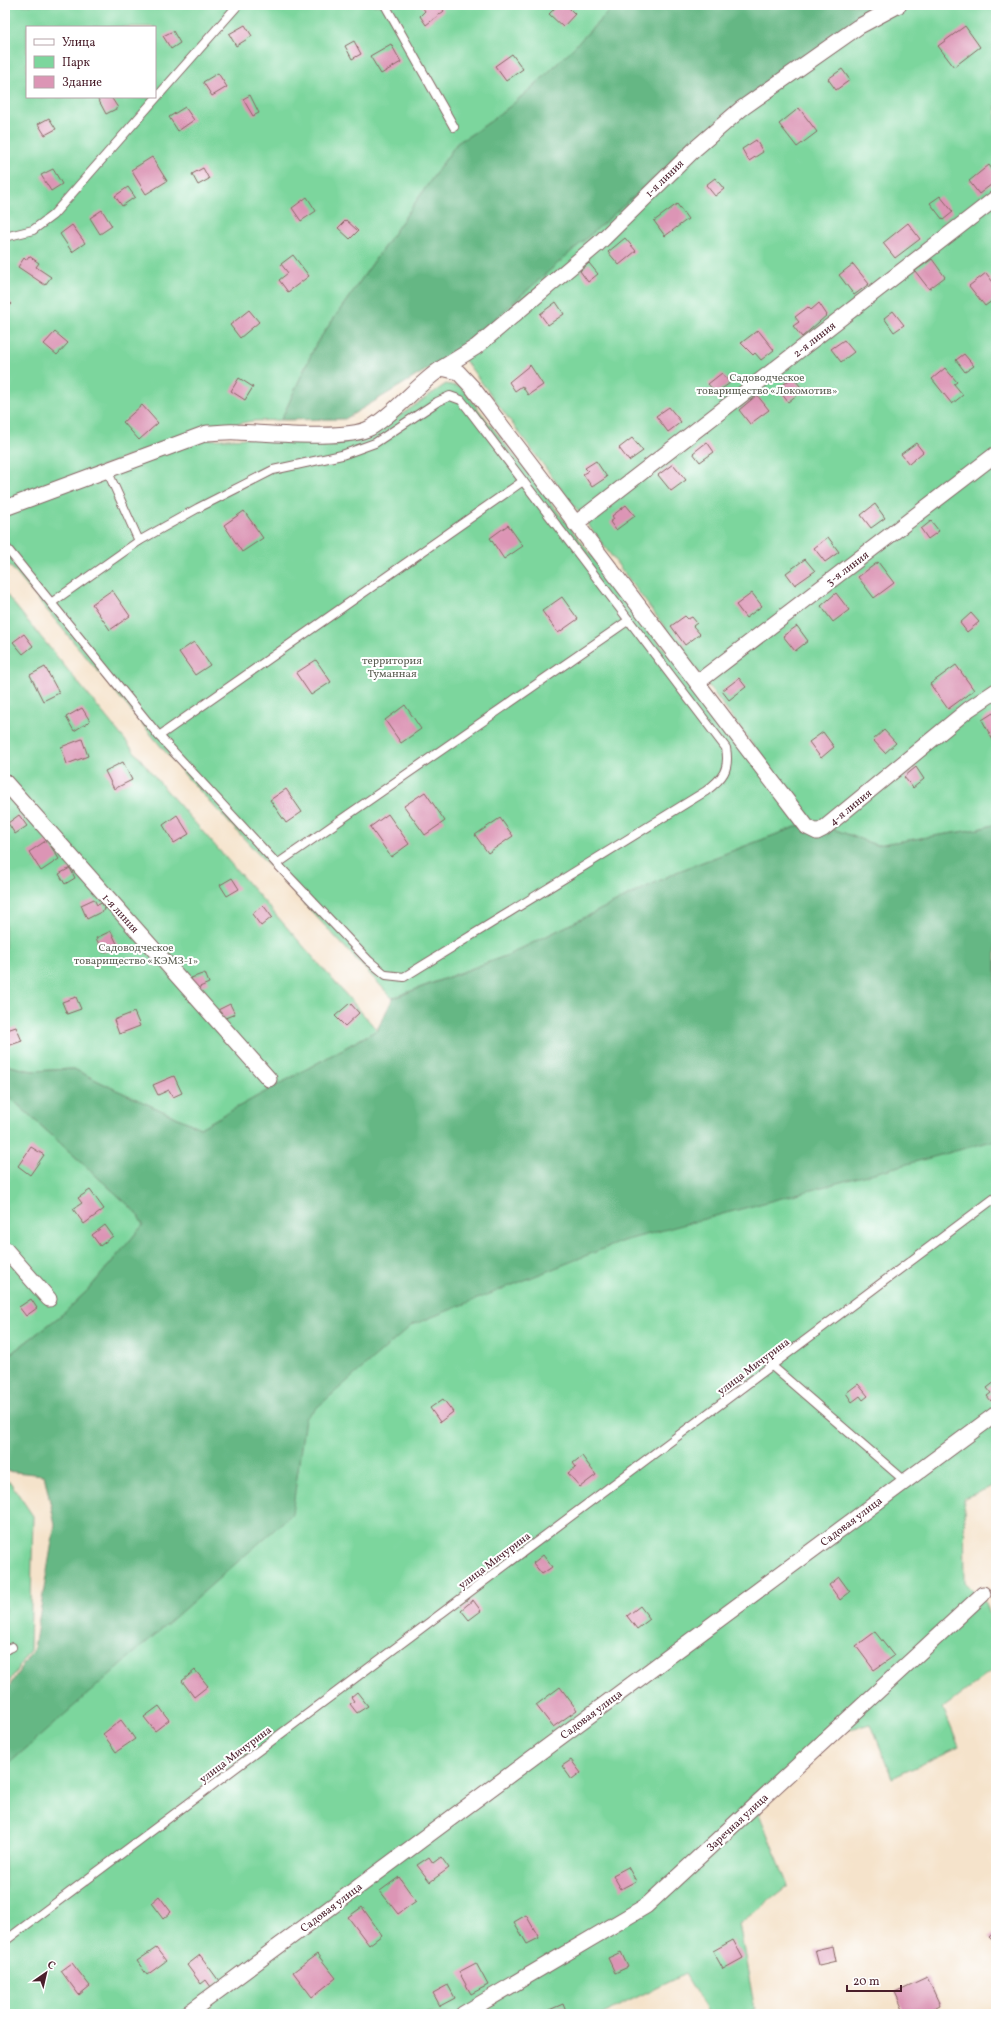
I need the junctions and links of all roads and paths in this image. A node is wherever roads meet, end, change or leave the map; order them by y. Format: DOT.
graph roads {
  1 [pos="238,5"];
  2 [pos="385,5"];
  3 [pos="898,5"];
  4 [pos="454,127"];
  5 [pos="996,198"];
  6 [pos="5,237"];
  7 [pos="442,368"];
  8 [pos="996,454"];
  9 [pos="107,470"];
  10 [pos="523,480"];
  11 [pos="5,508"];
  12 [pos="575,524"];
  13 [pos="139,541"];
  14 [pos="5,546"];
  15 [pos="51,603"];
  16 [pos="629,620"];
  17 [pos="698,682"];
  18 [pos="996,691"];
  19 [pos="683,692"];
  20 [pos="159,736"];
  21 [pos="5,782"];
  22 [pos="277,864"];
  23 [pos="269,1079"];
  24 [pos="996,1197"];
  25 [pos="5,1249"];
  26 [pos="49,1299"];
  27 [pos="772,1366"];
  28 [pos="996,1414"];
  29 [pos="905,1481"];
  30 [pos="983,1594"];
  31 [pos="5,1941"];
  32 [pos="187,2014"];
  33 [pos="463,2014"];
  1 -- 6 [label="lane"];
  2 -- 4 [label="lane"];
  3 -- 7 [label="street, 1-я линия"];
  5 -- 12 [label="street, 2-я линия"];
  7 -- 9 [label="street, 1-я линия"];
  7 -- 12 [label="street"];
  8 -- 17 [label="street, 3-я линия"];
  9 -- 11 [label="street, 1-я линия"];
  9 -- 13 [label="lane"];
  10 -- 13 [label="lane"];
  10 -- 16 [label="lane"];
  10 -- 20 [label="lane"];
  12 -- 17 [label="street"];
  13 -- 15 [label="lane"];
  14 -- 15 [label="lane"];
  15 -- 20 [label="lane"];
  16 -- 19 [label="lane"];
  16 -- 22 [label="lane"];
  17 -- 18 [label="street, 4-я линия"];
  17 -- 19 [label="lane"];
  19 -- 22 [label="lane"];
  20 -- 22 [label="lane"];
  21 -- 23 [label="street, 1-я линия"];
  24 -- 27 [label="lane, улица Мичурина"];
  25 -- 26 [label="street"];
  27 -- 29 [label="lane"];
  27 -- 31 [label="lane, улица Мичурина"];
  28 -- 29 [label="street, Садовая улица"];
  29 -- 32 [label="street, Садовая улица"];
  30 -- 33 [label="street, Заречная улица"];
}
